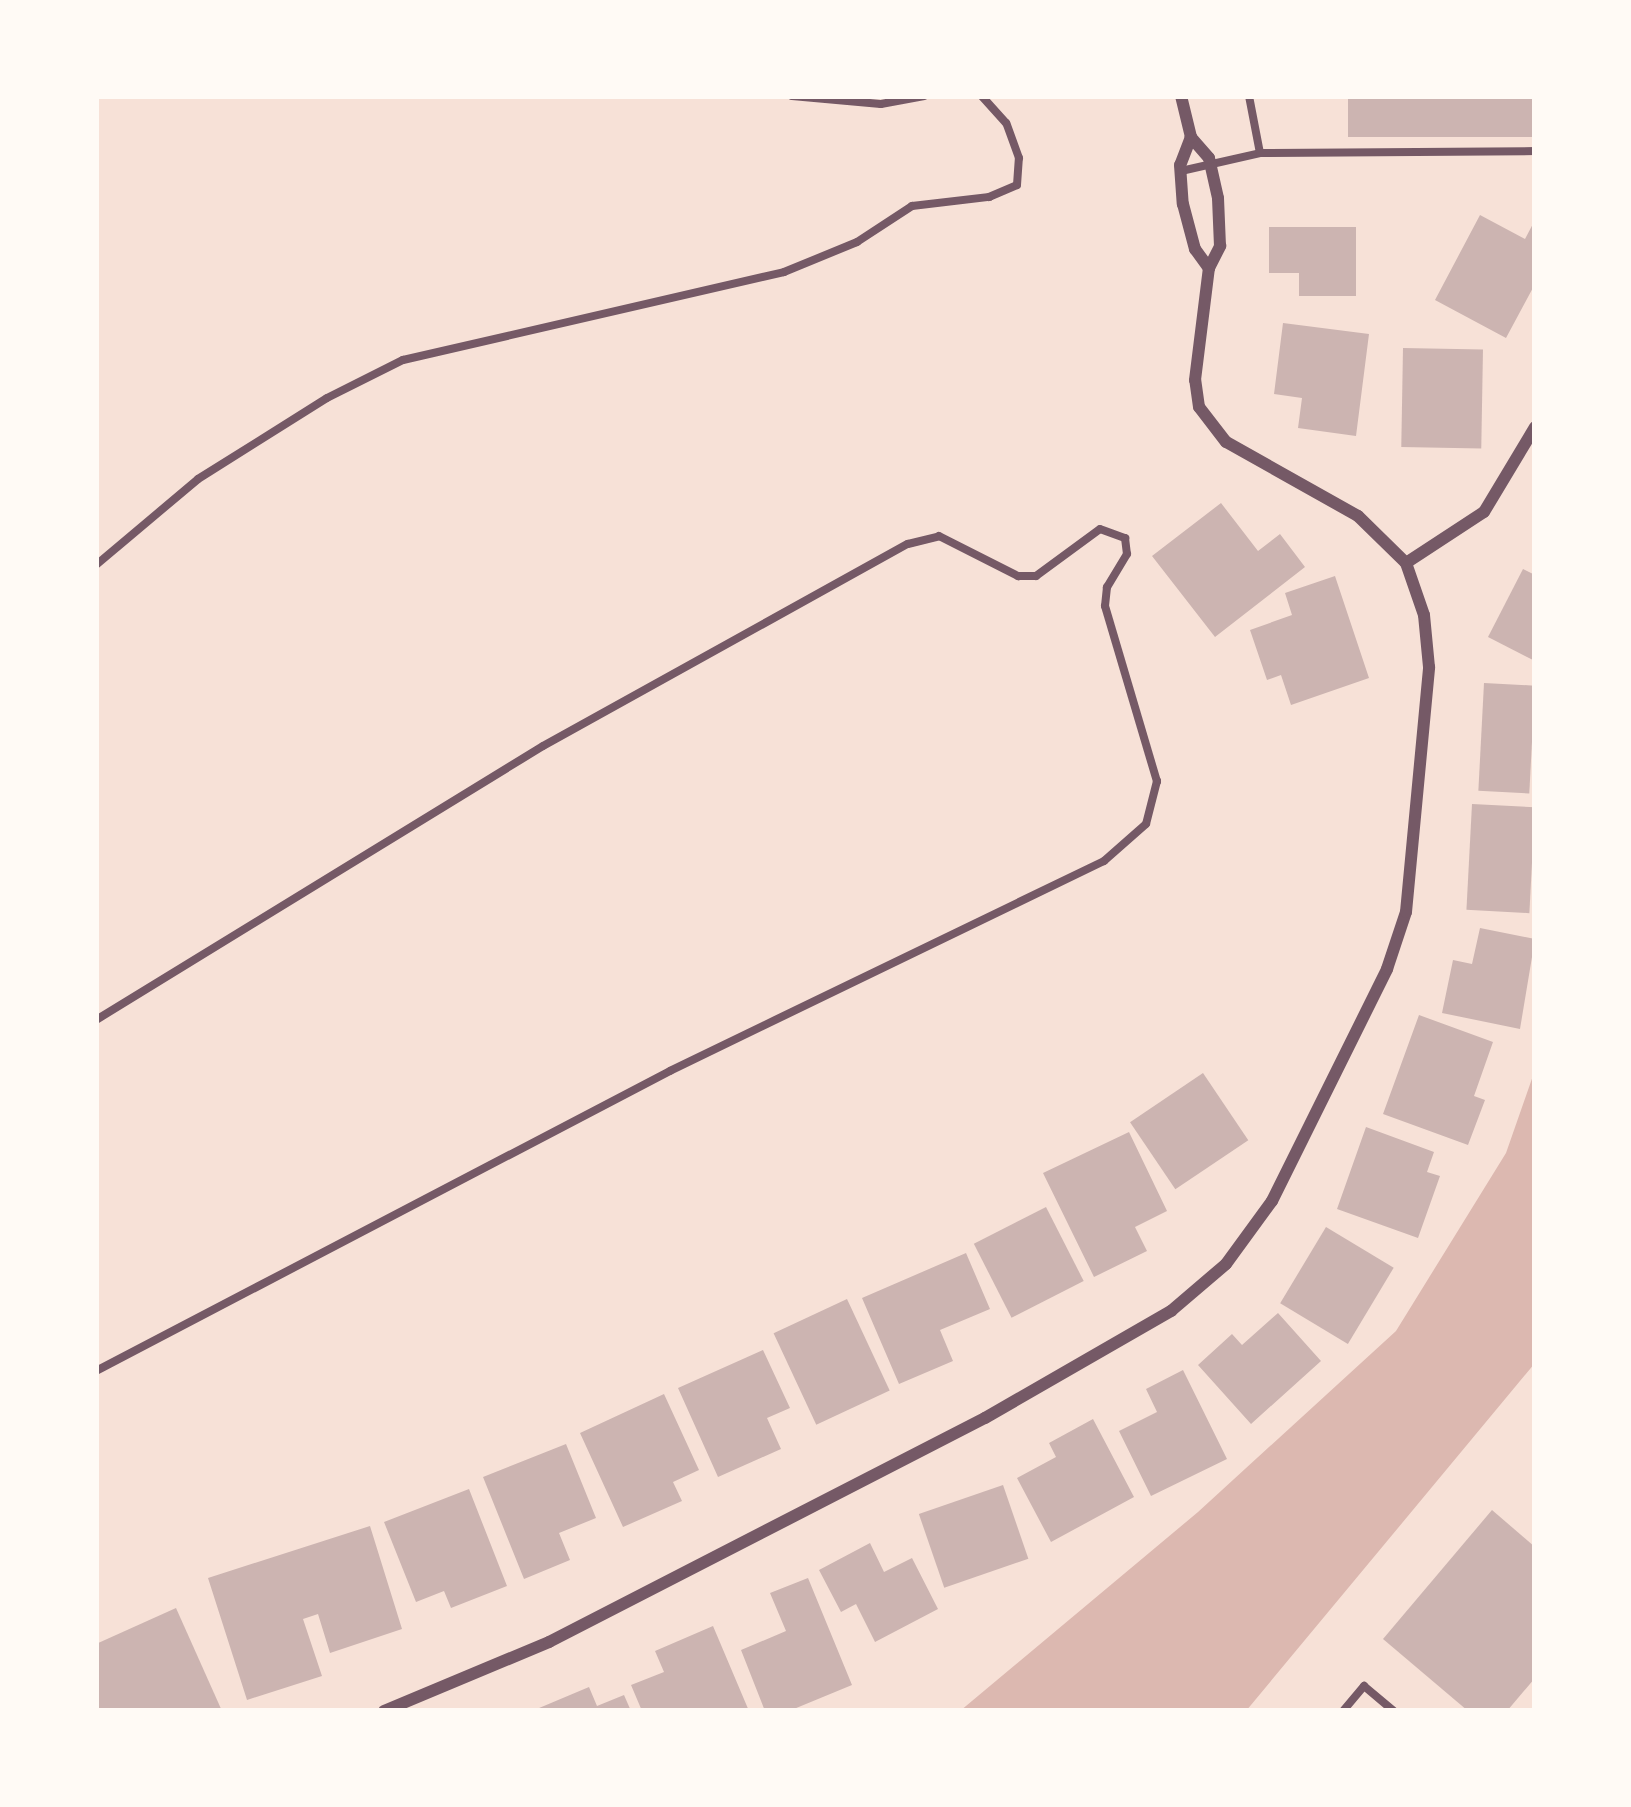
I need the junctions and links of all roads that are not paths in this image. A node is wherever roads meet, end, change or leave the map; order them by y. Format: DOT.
graph roads {
  1 [pos="792,96"];
  2 [pos="924,96"];
  3 [pos="982,96"];
  4 [pos="1181,96"];
  5 [pos="1250,96"];
  6 [pos="1191,136"];
  7 [pos="1535,151"];
  8 [pos="1260,153"];
  9 [pos="1211,165"];
  10 [pos="1180,171"];
  11 [pos="1209,268"];
  12 [pos="1535,427"];
  13 [pos="1406,563"];
  14 [pos="96,565"];
  15 [pos="96,1020"];
  16 [pos="96,1371"];
  17 [pos="384,1711"];
  18 [pos="1343,1711"];
  19 [pos="1394,1711"];
  1 -- 2 [label="lane"];
  3 -- 14 [label="lane"];
  4 -- 6 [label="street"];
  5 -- 8 [label="lane"];
  6 -- 9 [label="street"];
  6 -- 10 [label="street"];
  7 -- 8 [label="lane"];
  8 -- 9 [label="lane"];
  9 -- 10 [label="lane"];
  9 -- 11 [label="street"];
  10 -- 11 [label="street"];
  11 -- 13 [label="street"];
  12 -- 13 [label="street"];
  13 -- 17 [label="street"];
  15 -- 16 [label="lane"];
  18 -- 19 [label="lane"];
}
